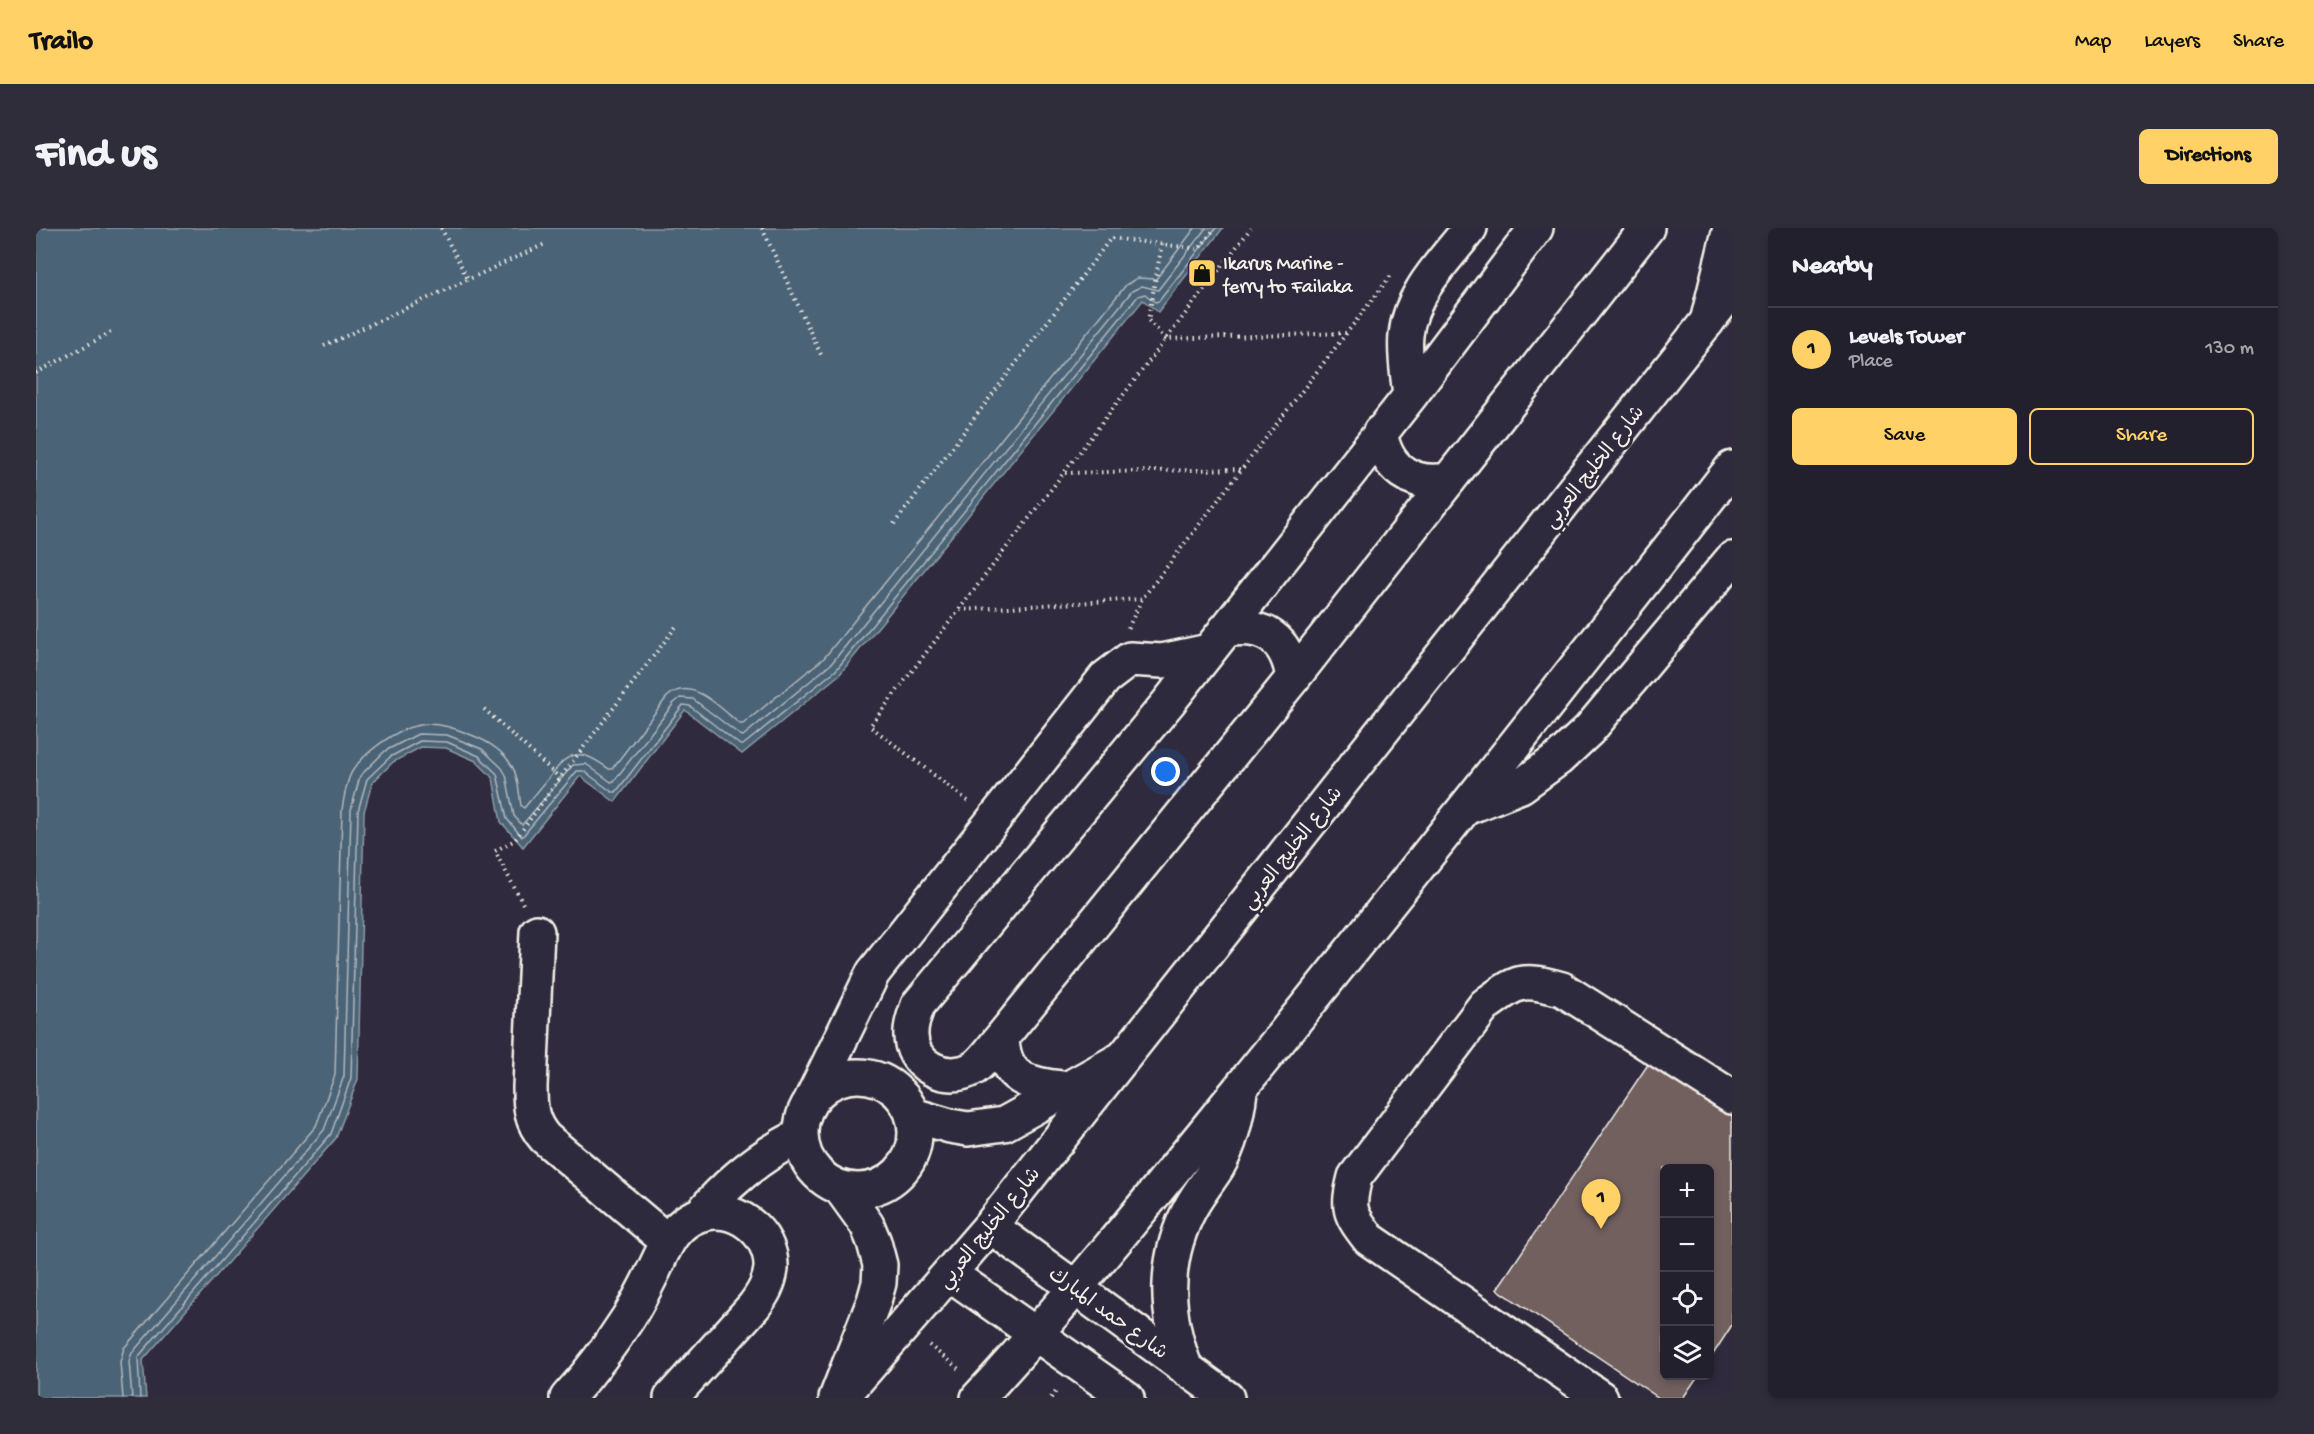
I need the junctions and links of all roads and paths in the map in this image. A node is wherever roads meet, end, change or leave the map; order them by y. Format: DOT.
graph roads {
  1 [pos="441,228"];
  2 [pos="762,228"];
  3 [pos="1215,228"];
  4 [pos="1251,228"];
  5 [pos="1470,228"];
  6 [pos="1536,228"];
  7 [pos="1647,228"];
  8 [pos="1730,228"];
  9 [pos="545,244"];
  10 [pos="1162,244"];
  11 [pos="1393,272"];
  12 [pos="468,279"];
  13 [pos="1732,290"];
  14 [pos="1707,322"];
  15 [pos="113,332"];
  16 [pos="1346,333"];
  17 [pos="1166,339"];
  18 [pos="324,346"];
  19 [pos="822,357"];
  20 [pos="36,373"];
  21 [pos="1410,396"];
  22 [pos="1380,432"];
  23 [pos="1732,468"];
  24 [pos="1241,469"];
  25 [pos="1064,473"];
  26 [pos="1447,480"];
  27 [pos="894,524"];
  28 [pos="1730,562"];
  29 [pos="1142,599"];
  30 [pos="959,610"];
  31 [pos="678,624"];
  32 [pos="1217,641"];
  33 [pos="1105,678"];
  34 [pos="1293,678"];
  35 [pos="484,709"];
  36 [pos="560,778"];
  37 [pos="1468,807"];
  38 [pos="993,820"];
  39 [pos="537,932"];
  40 [pos="1002,1037"];
  41 [pos="1124,1058"];
  42 [pos="1240,1088"];
  43 [pos="1068,1089"];
  44 [pos="1732,1097"];
  45 [pos="811,1100"];
  46 [pos="913,1114"];
  47 [pos="801,1135"];
  48 [pos="841,1189"];
  49 [pos="700,1214"];
  50 [pos="990,1226"];
  51 [pos="667,1241"];
  52 [pos="950,1274"];
  53 [pos="1076,1287"];
  54 [pos="905,1326"];
  55 [pos="1036,1332"];
  56 [pos="1186,1369"];
  57 [pos="981,1394"];
  58 [pos="575,1395"];
  59 [pos="671,1398"];
  60 [pos="836,1398"];
  61 [pos="841,1398"];
  62 [pos="1127,1398"];
  63 [pos="1227,1398"];
  64 [pos="1601,1398"];
  1 -- 12 [label="path"];
  2 -- 19 [label="path"];
  3 -- 10 [label="path"];
  4 -- 17 [label="path"];
  5 -- 21 [label="main road"];
  6 -- 21 [label="main road"];
  7 -- 26 [label="main road"];
  8 -- 14 [label="main road"];
  9 -- 12 [label="path"];
  10 -- 17 [label="path"];
  10 -- 27 [label="path"];
  11 -- 16 [label="path"];
  12 -- 18 [label="path"];
  13 -- 14 [label="main road, شارع الخليج العربي"];
  14 -- 41 [label="main road, شارع الخليج العربي"];
  15 -- 20 [label="path"];
  16 -- 17 [label="path"];
  16 -- 24 [label="path"];
  17 -- 25 [label="path"];
  21 -- 22 [label="main road"];
  22 -- 26 [label="main road"];
  22 -- 32 [label="main road"];
  23 -- 37 [label="main road"];
  24 -- 25 [label="path"];
  24 -- 29 [label="path"];
  25 -- 30 [label="path"];
  26 -- 34 [label="main road"];
  28 -- 37 [label="main road"];
  29 -- 30 [label="path"];
  29 -- 33 [label="path"];
  30 -- 38 [label="path"];
  31 -- 36 [label="path"];
  32 -- 33 [label="main road"];
  32 -- 34 [label="main road"];
  32 -- 40 [label="main road"];
  33 -- 38 [label="main road"];
  34 -- 40 [label="main road"];
  35 -- 36 [label="path"];
  36 -- 39 [label="path"];
  37 -- 42 [label="main road"];
  38 -- 45 [label="main road"];
  39 -- 51 [label="main road"];
  40 -- 43 [label="main road"];
  41 -- 43 [label="main road"];
  41 -- 50 [label="main road, شارع الخليج العربي"];
  42 -- 53 [label="main road"];
  42 -- 56 [label="main road"];
  43 -- 46 [label="main road"];
  44 -- 64 [label="main road"];
  45 -- 46 [label="main road"];
  45 -- 47 [label="main road"];
  46 -- 48 [label="main road"];
  47 -- 48 [label="main road"];
  47 -- 49 [label="main road"];
  48 -- 60 [label="main road"];
  49 -- 51 [label="main road"];
  49 -- 59 [label="main road"];
  50 -- 52 [label="main road, شارع الخليج العربي"];
  50 -- 53 [label="main road, شارع حمد المبارك"];
  51 -- 58 [label="main road"];
  52 -- 54 [label="main road, شارع الخليج العربي"];
  52 -- 55 [label="main road"];
  53 -- 55 [label="main road"];
  53 -- 56 [label="main road, شارع حمد المبارك"];
  54 -- 57 [label="path"];
  54 -- 61 [label="main road, شارع الخليج العربي"];
  55 -- 57 [label="main road"];
  55 -- 62 [label="main road"];
  56 -- 63 [label="main road, شارع حمد المبارك"];
}
